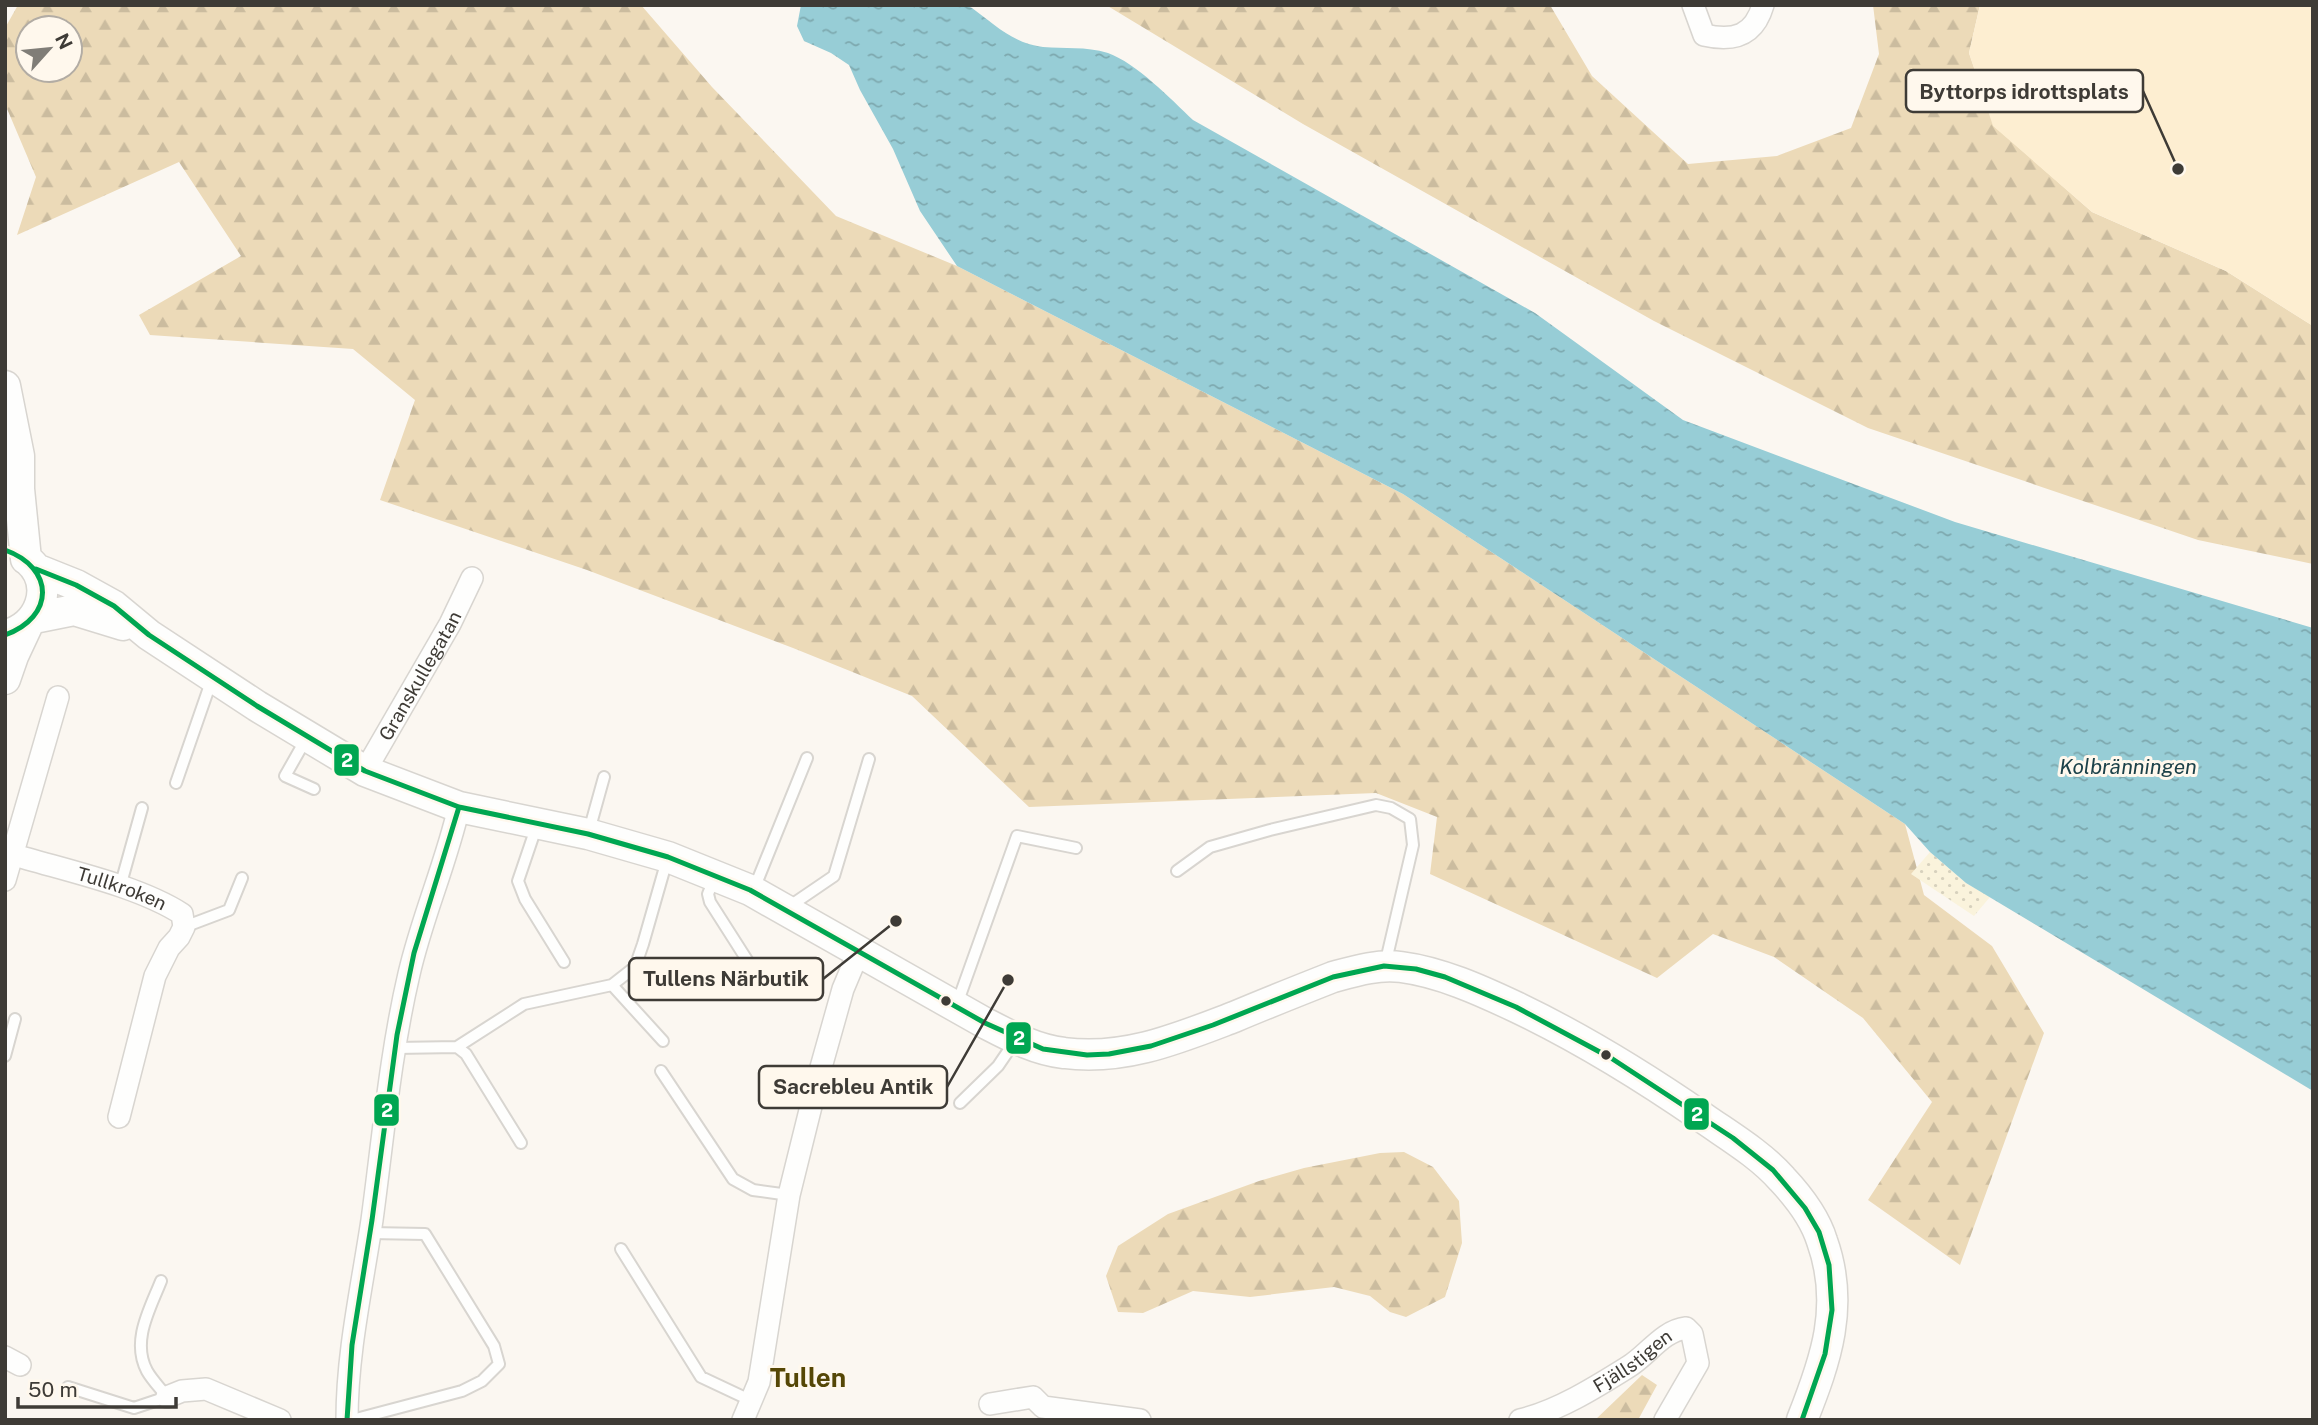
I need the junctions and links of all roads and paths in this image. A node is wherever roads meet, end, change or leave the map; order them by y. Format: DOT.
graph roads {
  1 [pos="1693,5"];
  2 [pos="1763,5"];
  3 [pos="5,386"];
  4 [pos="22,559"];
  5 [pos="472,578"];
  6 [pos="23,626"];
  7 [pos="149,635"];
  8 [pos="213,677"];
  9 [pos="5,680"];
  10 [pos="58,697"];
  11 [pos="308,736"];
  12 [pos="807,758"];
  13 [pos="869,759"];
  14 [pos="365,771"];
  15 [pos="604,777"];
  16 [pos="176,783"];
  17 [pos="314,789"];
  18 [pos="458,807"];
  19 [pos="142,808"];
  20 [pos="537,825"];
  21 [pos="588,834"];
  22 [pos="1076,848"];
  23 [pos="11,854"];
  24 [pos="668,857"];
  25 [pos="1177,871"];
  26 [pos="715,876"];
  27 [pos="242,878"];
  28 [pos="5,880"];
  29 [pos="120,887"];
  30 [pos="753,892"];
  31 [pos="785,910"];
  32 [pos="184,927"];
  33 [pos="859,950"];
  34 [pos="564,962"];
  35 [pos="1384,967"];
  36 [pos="754,971"];
  37 [pos="612,985"];
  38 [pos="956,1006"];
  39 [pos="15,1018"];
  40 [pos="1017,1039"];
  41 [pos="663,1041"];
  42 [pos="457,1047"];
  43 [pos="396,1048"];
  44 [pos="5,1056"];
  45 [pos="661,1072"];
  46 [pos="960,1103"];
  47 [pos="119,1117"];
  48 [pos="521,1143"];
  49 [pos="789,1195"];
  50 [pos="370,1233"];
  51 [pos="621,1249"];
  52 [pos="161,1281"];
  53 [pos="68,1387"];
  54 [pos="167,1397"];
  55 [pos="990,1404"];
  56 [pos="748,1410"];
  57 [pos="280,1420"];
  58 [pos="349,1420"];
  59 [pos="1140,1420"];
  60 [pos="1521,1420"];
  61 [pos="1665,1420"];
  62 [pos="1802,1420"];
  1 -- 2 [label="street"];
  3 -- 4 [label="street"];
  4 -- 6 [label="street"];
  4 -- 7 [label="street"];
  5 -- 14 [label="street, Granskullegatan"];
  6 -- 7 [label="street"];
  6 -- 9 [label="street"];
  7 -- 8 [label="street"];
  8 -- 11 [label="street"];
  8 -- 16 [label="lane"];
  10 -- 23 [label="street"];
  11 -- 14 [label="street"];
  11 -- 17 [label="lane"];
  12 -- 30 [label="lane"];
  13 -- 31 [label="lane"];
  14 -- 18 [label="street"];
  15 -- 21 [label="lane"];
  18 -- 20 [label="street"];
  18 -- 43 [label="street"];
  19 -- 29 [label="lane"];
  20 -- 21 [label="street"];
  20 -- 34 [label="lane"];
  21 -- 24 [label="street"];
  22 -- 38 [label="lane"];
  23 -- 28 [label="street"];
  23 -- 29 [label="street, Tullkroken"];
  24 -- 26 [label="street"];
  24 -- 37 [label="lane"];
  25 -- 35 [label="lane"];
  26 -- 30 [label="street"];
  26 -- 36 [label="lane"];
  27 -- 32 [label="lane"];
  29 -- 32 [label="street, Tullkroken"];
  30 -- 31 [label="street"];
  31 -- 33 [label="street"];
  32 -- 47 [label="street, Tullkroken"];
  33 -- 38 [label="street"];
  33 -- 49 [label="street"];
  35 -- 40 [label="street"];
  35 -- 62 [label="street"];
  37 -- 41 [label="lane"];
  37 -- 42 [label="lane"];
  38 -- 40 [label="street"];
  39 -- 44 [label="lane"];
  40 -- 46 [label="lane"];
  42 -- 43 [label="lane"];
  42 -- 48 [label="lane"];
  43 -- 50 [label="street"];
  45 -- 49 [label="lane"];
  49 -- 56 [label="street"];
  50 -- 58 [label="street"];
  50 -- 58 [label="lane"];
  51 -- 56 [label="lane"];
  52 -- 54 [label="lane"];
  53 -- 54 [label="lane"];
  54 -- 57 [label="street"];
  55 -- 59 [label="street"];
  60 -- 61 [label="street, Fjällstigen"];
}
